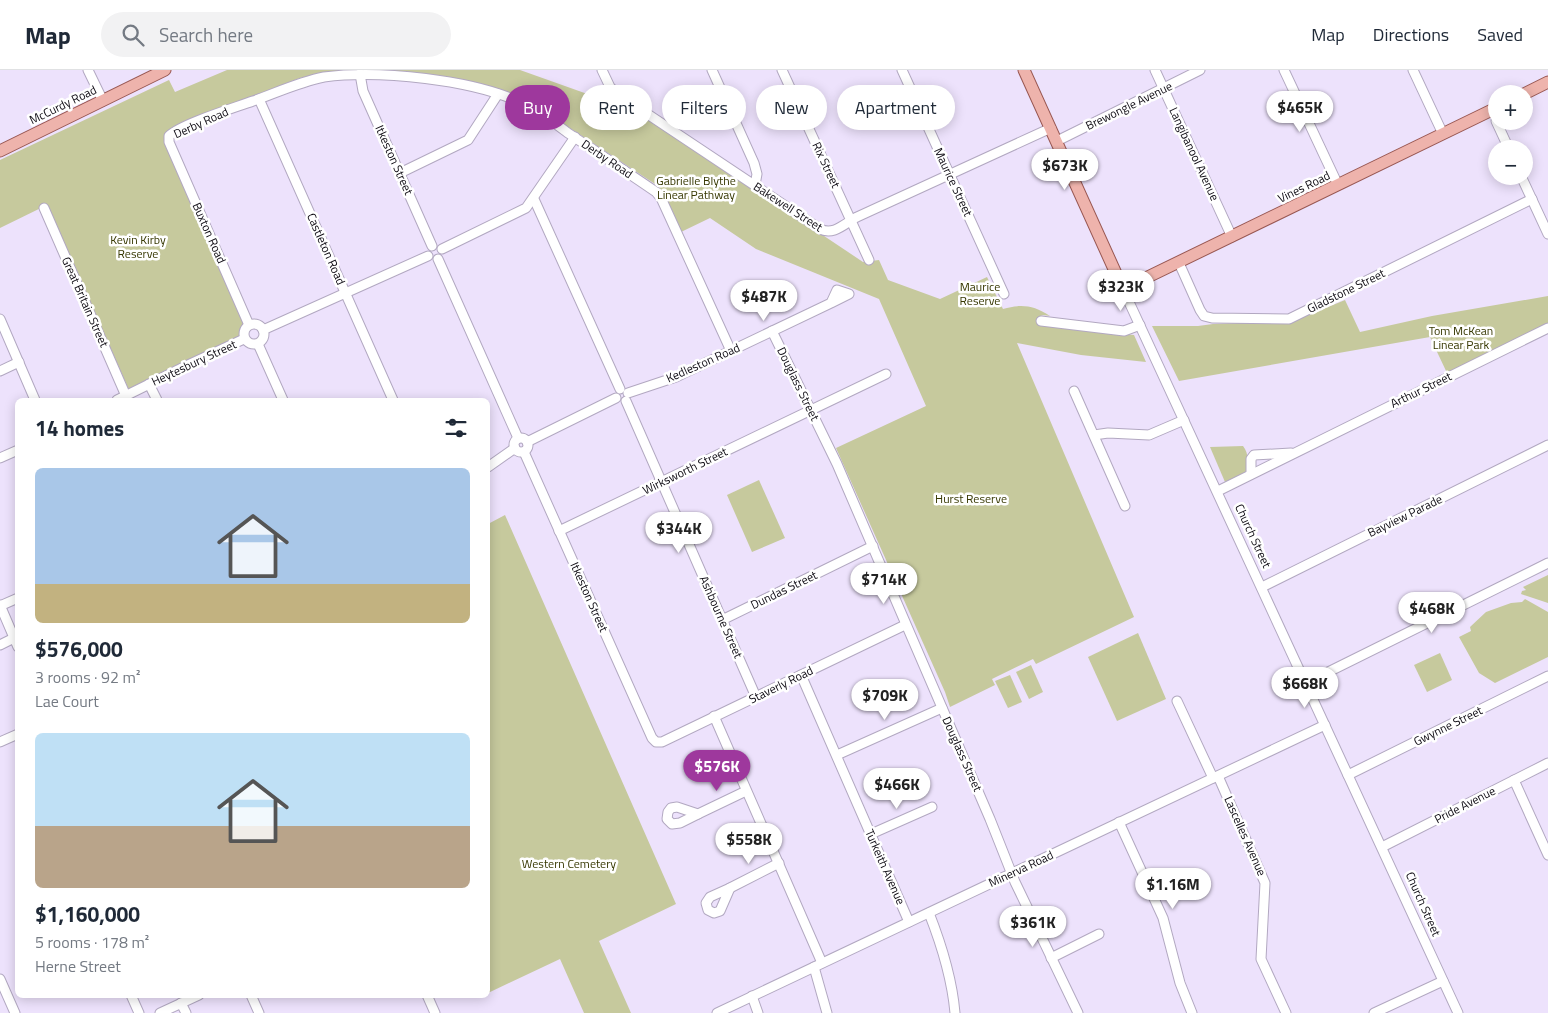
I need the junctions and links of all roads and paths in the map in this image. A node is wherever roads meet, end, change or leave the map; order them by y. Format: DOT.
graph roads {
  1 [pos="88,70"];
  2 [pos="165,70"];
  3 [pos="602,70"];
  4 [pos="712,70"];
  5 [pos="782,70"];
  6 [pos="902,70"];
  7 [pos="1024,70"];
  8 [pos="1155,70"];
  9 [pos="1200,70"];
  10 [pos="1284,70"];
  11 [pos="1413,70"];
  12 [pos="360,74"];
  13 [pos="1548,82"];
  14 [pos="1163,88"];
  15 [pos="1533,90"];
  16 [pos="498,94"];
  17 [pos="259,99"];
  18 [pos="103,101"];
  19 [pos="1488,118"];
  20 [pos="1051,128"];
  21 [pos="1443,134"];
  22 [pos="574,137"];
  23 [pos="1057,141"];
  24 [pos="169,142"];
  25 [pos="0,151"];
  26 [pos="400,173"];
  27 [pos="950,174"];
  28 [pos="755,185"];
  29 [pos="1525,185"];
  30 [pos="1338,186"];
  31 [pos="534,199"];
  32 [pos="1532,199"];
  33 [pos="44,208"];
  34 [pos="851,220"];
  35 [pos="1548,234"];
  36 [pos="1232,238"];
  37 [pos="432,246"];
  38 [pos="442,249"];
  39 [pos="428,256"];
  40 [pos="438,259"];
  41 [pos="869,260"];
  42 [pos="1179,263"];
  43 [pos="1123,289"];
  44 [pos="345,293"];
  45 [pos="1004,294"];
  46 [pos="831,303"];
  47 [pos="0,319"];
  48 [pos="1041,321"];
  49 [pos="249,325"];
  50 [pos="1140,325"];
  51 [pos="1548,328"];
  52 [pos="264,330"];
  53 [pos="772,331"];
  54 [pos="244,339"];
  55 [pos="258,344"];
  56 [pos="730,351"];
  57 [pos="19,362"];
  58 [pos="0,371"];
  59 [pos="886,374"];
  60 [pos="150,384"];
  61 [pos="1074,391"];
  62 [pos="623,395"];
  63 [pos="126,396"];
  64 [pos="35,398"];
  65 [pos="122,398"];
  66 [pos="157,398"];
  67 [pos="282,398"];
  68 [pos="392,398"];
  69 [pos="811,410"];
  70 [pos="1184,420"];
  71 [pos="1094,436"];
  72 [pos="523,440"];
  73 [pos="1548,445"];
  74 [pos="519,450"];
  75 [pos="15,451"];
  76 [pos="1294,453"];
  77 [pos="0,458"];
  78 [pos="490,466"];
  79 [pos="1251,474"];
  80 [pos="660,483"];
  81 [pos="1218,491"];
  82 [pos="1125,506"];
  83 [pos="559,531"];
  84 [pos="873,546"];
  85 [pos="1548,564"];
  86 [pos="1262,587"];
  87 [pos="15,599"];
  88 [pos="0,606"];
  89 [pos="722,620"];
  90 [pos="905,625"];
  91 [pos="14,638"];
  92 [pos="0,645"];
  93 [pos="801,675"];
  94 [pos="1548,676"];
  95 [pos="1306,683"];
  96 [pos="756,697"];
  97 [pos="1177,701"];
  98 [pos="942,708"];
  99 [pos="714,716"];
  100 [pos="1325,726"];
  101 [pos="15,737"];
  102 [pos="0,742"];
  103 [pos="656,742"];
  104 [pos="837,755"];
  105 [pos="1548,763"];
  106 [pos="1348,775"];
  107 [pos="1216,777"];
  108 [pos="1514,780"];
  109 [pos="746,791"];
  110 [pos="932,807"];
  111 [pos="698,814"];
  112 [pos="1119,822"];
  113 [pos="871,834"];
  114 [pos="1382,847"];
  115 [pos="1548,855"];
  116 [pos="779,863"];
  117 [pos="1012,873"];
  118 [pos="730,888"];
  119 [pos="929,913"];
  120 [pos="909,922"];
  121 [pos="1099,934"];
  122 [pos="1051,958"];
  123 [pos="818,965"];
  124 [pos="0,979"];
  125 [pos="1443,981"];
  126 [pos="752,996"];
  127 [pos="132,998"];
  128 [pos="192,998"];
  129 [pos="252,998"];
  130 [pos="428,998"];
  131 [pos="181,1003"];
  132 [pos="15,1013"];
  133 [pos="138,1013"];
  134 [pos="160,1013"];
  135 [pos="186,1013"];
  136 [pos="259,1013"];
  137 [pos="435,1013"];
  138 [pos="717,1013"];
  139 [pos="758,1013"];
  140 [pos="827,1013"];
  141 [pos="955,1013"];
  142 [pos="1078,1013"];
  143 [pos="1192,1013"];
  144 [pos="1286,1013"];
  145 [pos="1374,1013"];
  146 [pos="1458,1013"];
  1 -- 18 [label="street"];
  2 -- 18 [label="main road, McCurdy Road"];
  3 -- 28 [label="street, Bakewell Street"];
  4 -- 28 [label="street"];
  5 -- 34 [label="street, Rix Street"];
  6 -- 27 [label="street, Maurice Street"];
  7 -- 20 [label="main road, Church Street"];
  8 -- 14 [label="street, Langibanool Avenue"];
  9 -- 14 [label="street, Brewongle Avenue"];
  10 -- 30 [label="street"];
  11 -- 21 [label="street"];
  12 -- 16 [label="street, Derby Road"];
  12 -- 17 [label="street, Derby Road"];
  12 -- 26 [label="street, Itkeston Street"];
  13 -- 15 [label="main road"];
  14 -- 23 [label="street, Brewongle Avenue"];
  14 -- 36 [label="street, Langibanool Avenue"];
  16 -- 22 [label="street, Derby Road"];
  16 -- 26 [label="street"];
  17 -- 24 [label="street, Derby Road"];
  17 -- 44 [label="street, Castleton Road"];
  18 -- 25 [label="main road, McCurdy Road"];
  19 -- 21 [label="main road, Vines Road"];
  20 -- 23 [label="main road, Church Street"];
  20 -- 27 [label="street, Bakewell Street"];
  21 -- 30 [label="main road, Vines Road"];
  22 -- 31 [label="street"];
  22 -- 56 [label="street, Derby Road"];
  23 -- 43 [label="main road, Church Street"];
  24 -- 49 [label="street, Buxton Road"];
  26 -- 37 [label="street, Itkeston Street"];
  27 -- 34 [label="street, Bakewell Street"];
  27 -- 45 [label="street, Maurice Street"];
  28 -- 34 [label="street, Bakewell Street"];
  29 -- 32 [label="street"];
  30 -- 36 [label="main road, Vines Road"];
  31 -- 38 [label="street"];
  31 -- 62 [label="street, Ashbourne Street"];
  32 -- 35 [label="street"];
  32 -- 42 [label="street, Gladstone Street"];
  33 -- 63 [label="street, Great Britain Street"];
  34 -- 41 [label="street, Rix Street"];
  36 -- 42 [label="main road, Vines Road"];
  37 -- 38 [label="street"];
  37 -- 39 [label="street"];
  38 -- 40 [label="street"];
  39 -- 40 [label="street"];
  39 -- 44 [label="street"];
  40 -- 72 [label="street"];
  42 -- 43 [label="main road, Vines Road"];
  43 -- 50 [label="street, Church Street"];
  44 -- 52 [label="street"];
  44 -- 68 [label="street, Castleton Road"];
  46 -- 53 [label="street, Kedleston Road"];
  47 -- 57 [label="street"];
  48 -- 50 [label="street"];
  49 -- 52 [label="street"];
  49 -- 54 [label="street, Heytesbury Street"];
  50 -- 70 [label="street, Church Street"];
  51 -- 76 [label="street, Arthur Street"];
  52 -- 55 [label="street"];
  53 -- 56 [label="street, Kedleston Road"];
  53 -- 69 [label="street, Douglass Street"];
  54 -- 55 [label="street, Heytesbury Street"];
  54 -- 60 [label="street, Heytesbury Street"];
  55 -- 67 [label="street"];
  56 -- 62 [label="street, Kedleston Road"];
  57 -- 58 [label="street"];
  57 -- 64 [label="street"];
  59 -- 69 [label="street, Wirksworth Street"];
  60 -- 63 [label="street, Heytesbury Street"];
  60 -- 66 [label="street"];
  61 -- 71 [label="street"];
  62 -- 72 [label="street, Kedleston Road"];
  62 -- 80 [label="street, Ashbourne Street"];
  63 -- 65 [label="street, Heytesbury Street"];
  69 -- 80 [label="street, Wirksworth Street"];
  69 -- 84 [label="street, Douglass Street"];
  70 -- 71 [label="street"];
  70 -- 81 [label="street, Church Street"];
  71 -- 82 [label="street"];
  72 -- 74 [label="street"];
  73 -- 86 [label="street, Bayview Parade"];
  74 -- 78 [label="street"];
  74 -- 83 [label="street, Itkeston Street"];
  75 -- 77 [label="street"];
  76 -- 79 [label="street, Arthur Street"];
  76 -- 79 [label="street, Arthur Street"];
  79 -- 81 [label="street, Arthur Street"];
  80 -- 83 [label="street, Wirksworth Street"];
  80 -- 89 [label="street, Ashbourne Street"];
  81 -- 86 [label="street, Church Street"];
  83 -- 103 [label="street, Itkeston Street"];
  84 -- 89 [label="street, Dundas Street"];
  84 -- 90 [label="street, Douglass Street"];
  85 -- 95 [label="street"];
  86 -- 95 [label="street, Church Street"];
  87 -- 88 [label="street"];
  88 -- 91 [label="street"];
  89 -- 96 [label="street, Ashbourne Street"];
  90 -- 93 [label="street, Staverly Road"];
  90 -- 98 [label="street, Douglass Street"];
  91 -- 92 [label="street"];
  93 -- 96 [label="street, Staverly Road"];
  93 -- 104 [label="street, Turkeith Avenue"];
  94 -- 106 [label="street, Gwynne Street"];
  95 -- 100 [label="street, Church Street"];
  96 -- 99 [label="street, Staverly Road"];
  97 -- 107 [label="street, Lascelles Avenue"];
  98 -- 104 [label="street"];
  98 -- 117 [label="street, Douglass Street"];
  99 -- 103 [label="street, Staverly Road"];
  99 -- 109 [label="street"];
  100 -- 106 [label="street, Church Street"];
  100 -- 107 [label="street, Minerva Road"];
  101 -- 102 [label="street"];
  104 -- 113 [label="street, Turkeith Avenue"];
  105 -- 108 [label="street, Pride Avenue"];
  106 -- 114 [label="street, Church Street"];
  107 -- 112 [label="street, Minerva Road"];
  107 -- 144 [label="street, Lascelles Avenue"];
  108 -- 114 [label="street, Pride Avenue"];
  108 -- 115 [label="street"];
  109 -- 111 [label="street"];
  109 -- 116 [label="street"];
  110 -- 113 [label="street"];
  112 -- 117 [label="street, Minerva Road"];
  112 -- 143 [label="street"];
  113 -- 120 [label="street, Turkeith Avenue"];
  114 -- 125 [label="street, Church Street"];
  116 -- 118 [label="street"];
  116 -- 123 [label="street"];
  117 -- 119 [label="street, Minerva Road"];
  117 -- 122 [label="street, Douglass Street"];
  119 -- 120 [label="street, Minerva Road"];
  119 -- 141 [label="street"];
  120 -- 123 [label="street, Minerva Road"];
  121 -- 122 [label="street"];
  122 -- 142 [label="street, Douglass Street"];
  123 -- 126 [label="street, Minerva Road"];
  123 -- 140 [label="street"];
  124 -- 132 [label="street"];
  125 -- 145 [label="street"];
  125 -- 146 [label="street, Church Street"];
  126 -- 138 [label="street, Minerva Road"];
  126 -- 139 [label="street"];
  127 -- 133 [label="street"];
  128 -- 131 [label="street"];
  129 -- 136 [label="street"];
  130 -- 137 [label="street"];
  131 -- 134 [label="street"];
  131 -- 135 [label="street"];
}
